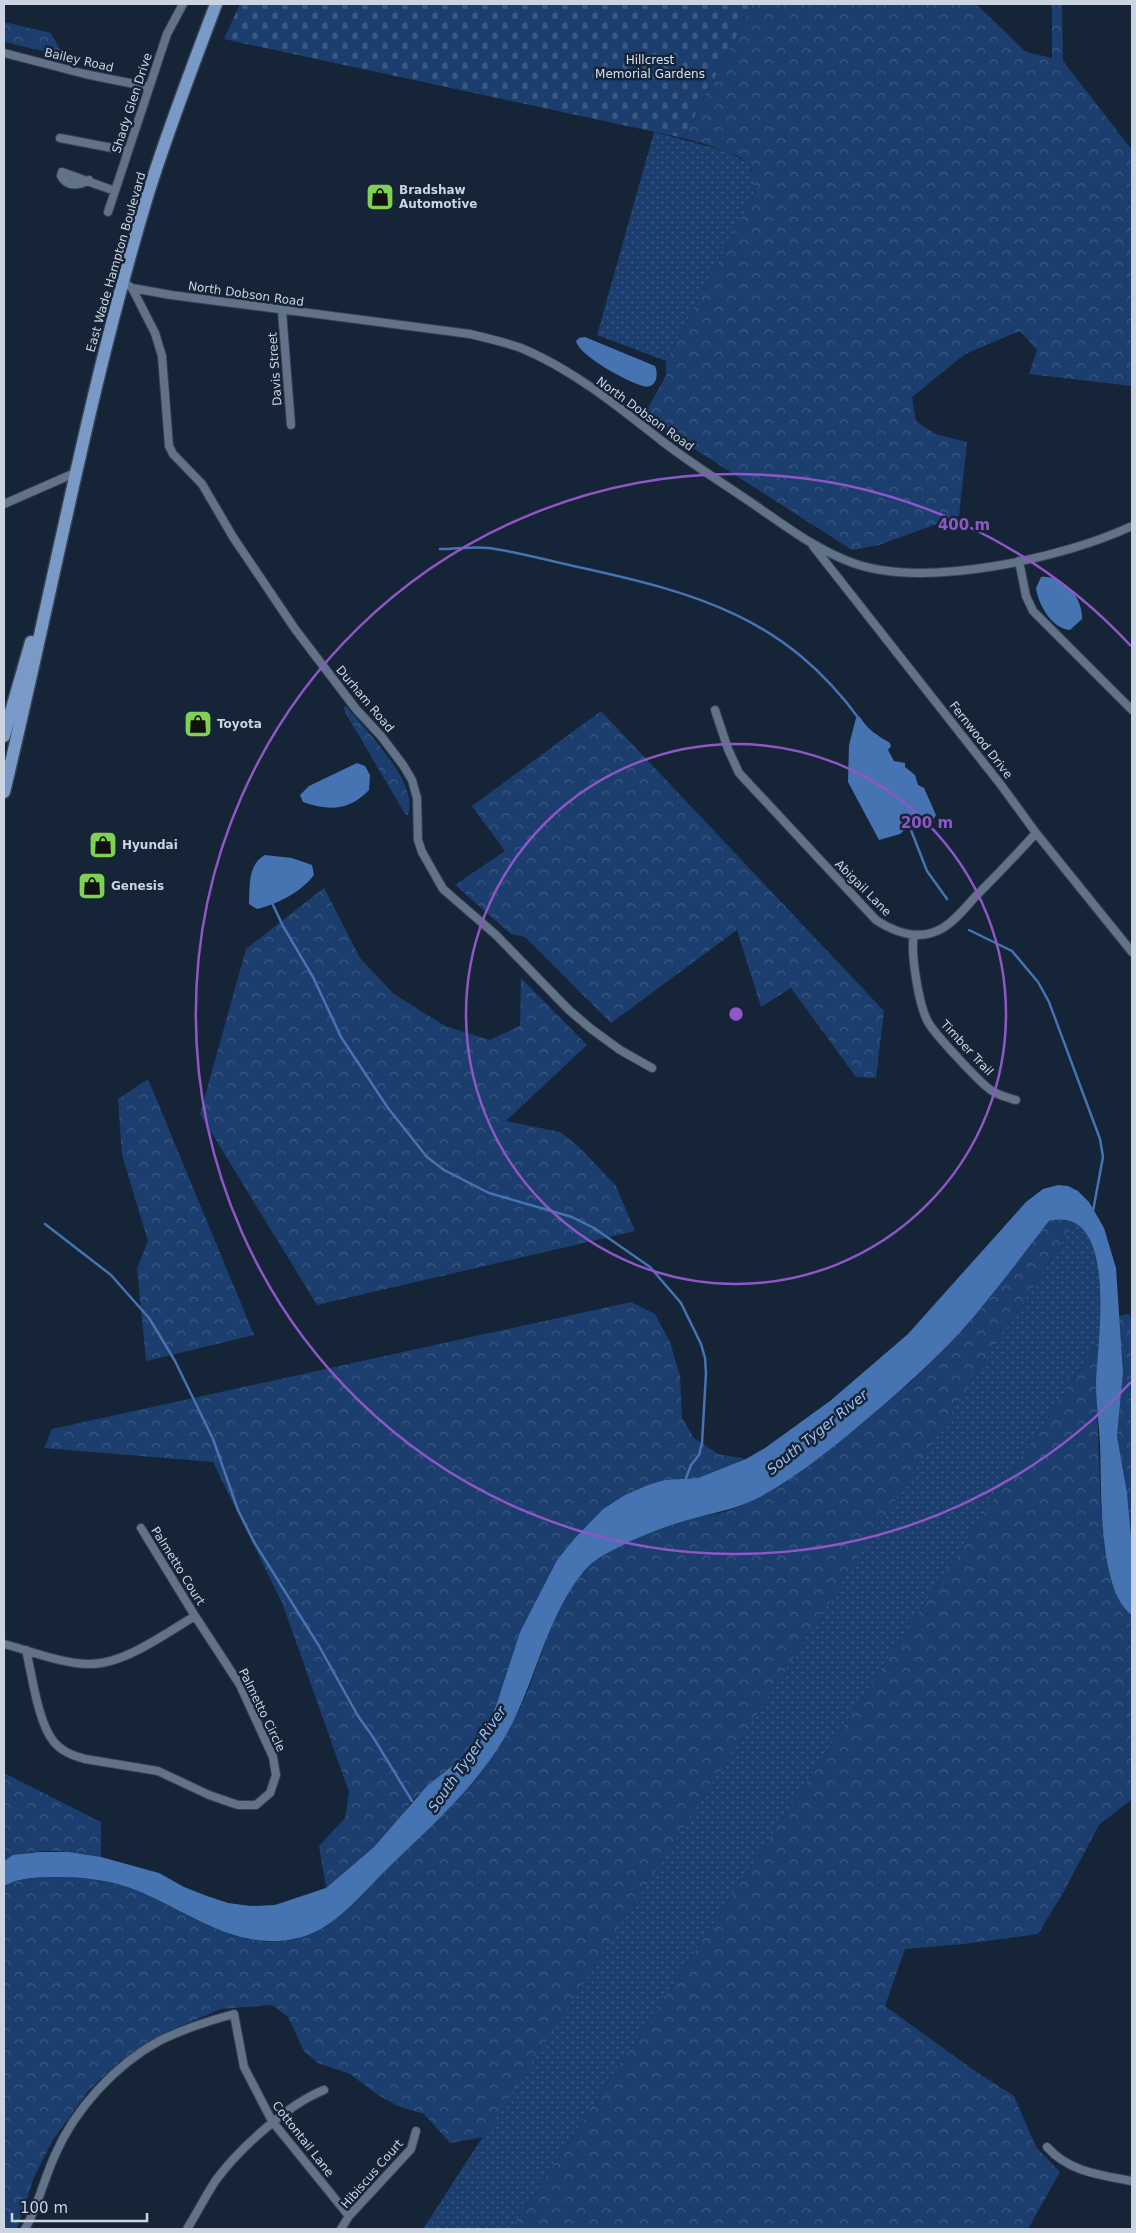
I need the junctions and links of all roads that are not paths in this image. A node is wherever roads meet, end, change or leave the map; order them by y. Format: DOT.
graph roads {
  1 [pos="183,4"];
  2 [pos="216,4"];
  3 [pos="4,53"];
  4 [pos="149,87"];
  5 [pos="60,138"];
  6 [pos="128,151"];
  7 [pos="89,180"];
  8 [pos="115,191"];
  9 [pos="108,212"];
  10 [pos="128,286"];
  11 [pos="282,310"];
  12 [pos="291,425"];
  13 [pos="77,472"];
  14 [pos="4,504"];
  15 [pos="1132,526"];
  16 [pos="62,533"];
  17 [pos="810,542"];
  18 [pos="1019,562"];
  19 [pos="715,710"];
  20 [pos="1132,710"];
  21 [pos="4,736"];
  22 [pos="6,775"];
  23 [pos="4,792"];
  24 [pos="1036,833"];
  25 [pos="914,934"];
  26 [pos="1132,952"];
  27 [pos="652,1068"];
  28 [pos="1016,1100"];
  29 [pos="141,1528"];
  30 [pos="195,1616"];
  31 [pos="4,1644"];
  32 [pos="26,1650"];
  33 [pos="324,2090"];
  34 [pos="272,2121"];
  35 [pos="416,2132"];
  36 [pos="1047,2147"];
  37 [pos="1132,2181"];
  38 [pos="349,2216"];
  39 [pos="25,2229"];
  40 [pos="187,2229"];
  41 [pos="341,2229"];
  1 -- 4 [label="street, Shady Glen Drive"];
  2 -- 10 [label="main road, East Wade Hampton Boulevard"];
  3 -- 4 [label="street, Bailey Road"];
  4 -- 6 [label="street, Shady Glen Drive"];
  5 -- 6 [label="street"];
  6 -- 8 [label="street, Shady Glen Drive"];
  7 -- 8 [label="street"];
  8 -- 9 [label="street, Shady Glen Drive"];
  10 -- 11 [label="street, North Dobson Road"];
  10 -- 13 [label="main road, East Wade Hampton Boulevard"];
  10 -- 27 [label="street, Durham Road"];
  11 -- 12 [label="street, Davis Street"];
  11 -- 17 [label="street, North Dobson Road"];
  13 -- 14 [label="street"];
  13 -- 16 [label="main road, East Wade Hampton Boulevard"];
  15 -- 18 [label="street, North Dobson Road"];
  16 -- 21 [label="main road, East Wade Hampton Boulevard"];
  16 -- 22 [label="main road, East Wade Hampton Boulevard"];
  17 -- 18 [label="street, North Dobson Road"];
  17 -- 24 [label="street, Fernwood Drive"];
  18 -- 20 [label="street"];
  19 -- 25 [label="street, Abigail Lane"];
  22 -- 23 [label="main road, East Wade Hampton Boulevard"];
  24 -- 25 [label="street, Abigail Lane"];
  24 -- 26 [label="street, Fernwood Drive"];
  25 -- 28 [label="street, Timber Trail"];
  29 -- 30 [label="street, Palmetto Court"];
  30 -- 32 [label="street"];
  30 -- 32 [label="street, Palmetto Circle"];
  31 -- 32 [label="street"];
  33 -- 34 [label="street"];
  34 -- 38 [label="street, Cottontail Lane"];
  34 -- 39 [label="street, Cottontail Lane"];
  34 -- 40 [label="street"];
  35 -- 38 [label="street, Hibiscus Court"];
  36 -- 37 [label="street"];
  38 -- 41 [label="street, Hibiscus Court"];
}
